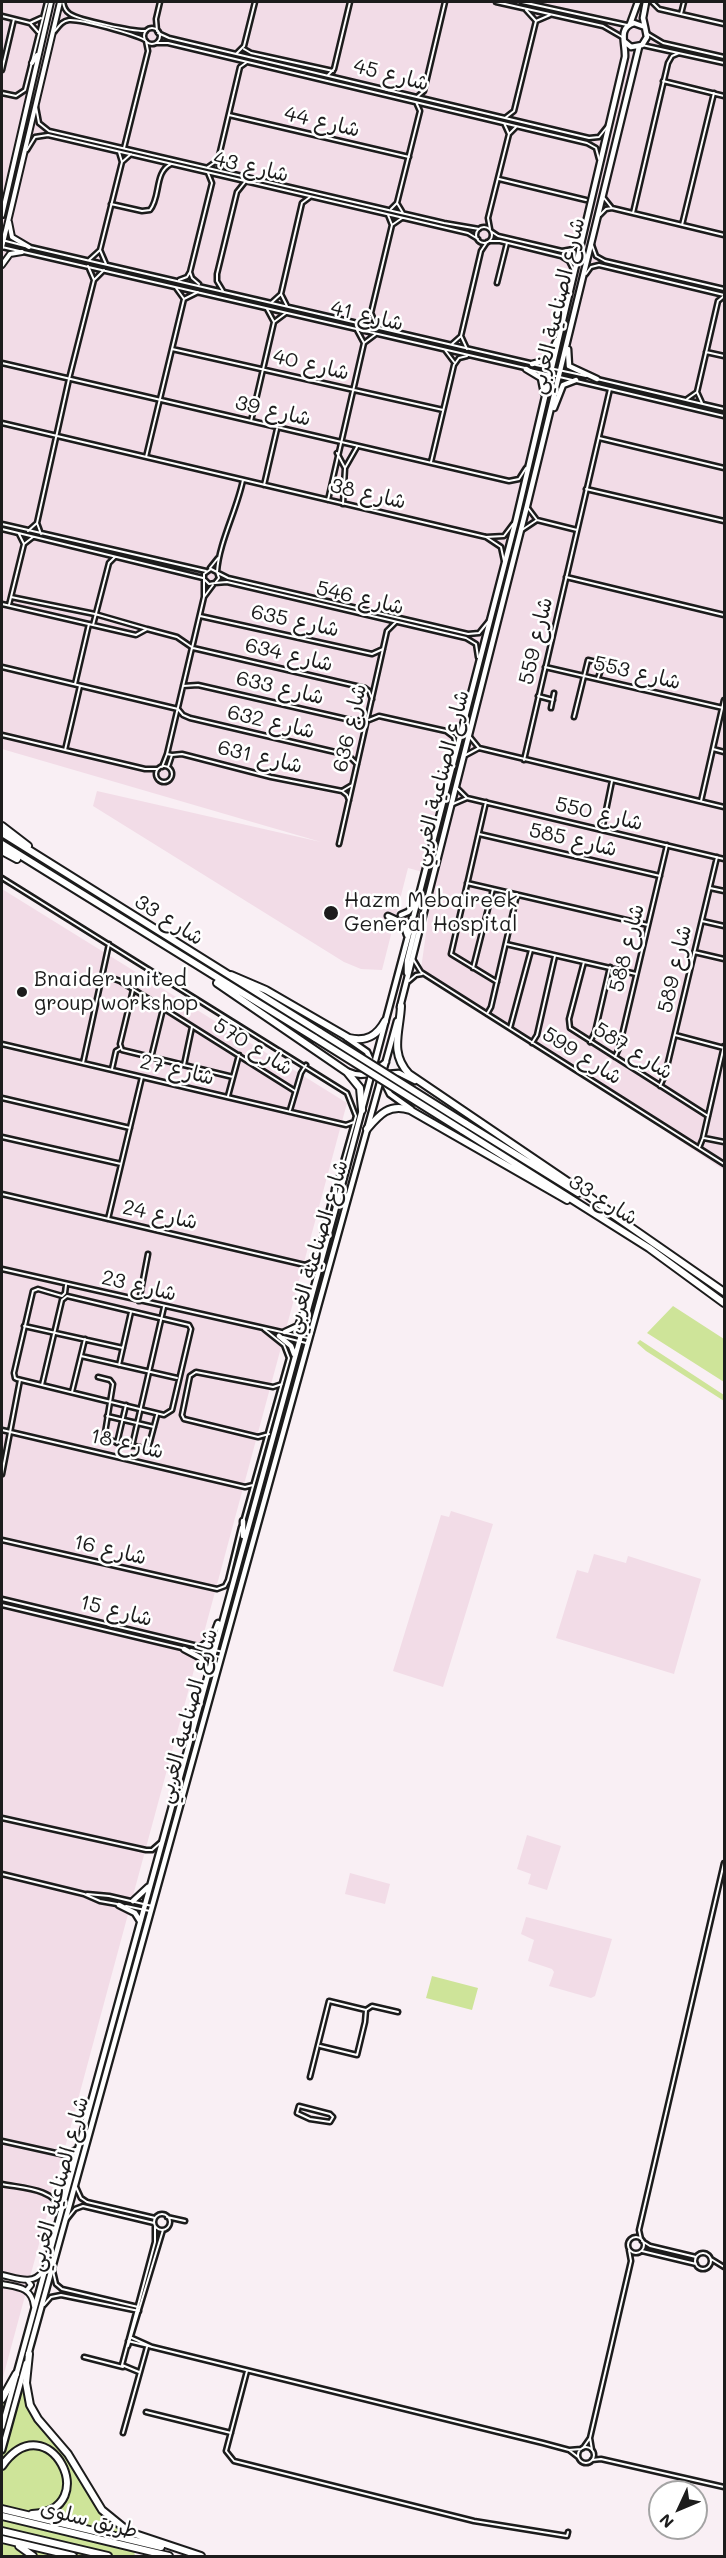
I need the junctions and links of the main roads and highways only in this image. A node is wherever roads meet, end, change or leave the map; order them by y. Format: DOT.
graph roads {
  1 [pos="638,2"];
  2 [pos="646,2"];
  3 [pos="629,24"];
  4 [pos="645,27"];
  5 [pos="624,40"];
  6 [pos="640,46"];
  7 [pos="561,332"];
  8 [pos="567,343"];
  9 [pos="532,364"];
  10 [pos="526,369"];
  11 [pos="597,379"];
  12 [pos="576,380"];
  13 [pos="543,404"];
  14 [pos="549,415"];
  15 [pos="2,826"];
  16 [pos="2,833"];
  17 [pos="2,844"];
  18 [pos="2,851"];
  19 [pos="49,863"];
  20 [pos="43,872"];
  21 [pos="417,903"];
  22 [pos="401,915"];
  23 [pos="388,916"];
  24 [pos="416,921"];
  25 [pos="407,938"];
  26 [pos="201,969"];
  27 [pos="220,972"];
  28 [pos="407,979"];
  29 [pos="401,1006"];
  30 [pos="385,1021"];
  31 [pos="342,1035"];
  32 [pos="375,1061"];
  33 [pos="386,1062"];
  34 [pos="379,1068"];
  35 [pos="344,1069"];
  36 [pos="372,1070"];
  37 [pos="380,1080"];
  38 [pos="369,1083"];
  39 [pos="433,1091"];
  40 [pos="362,1110"];
  41 [pos="424,1117"];
  42 [pos="367,1130"];
  43 [pos="335,1189"];
  44 [pos="582,1206"];
  45 [pos="335,1211"];
  46 [pos="612,1214"];
  47 [pos="724,1292"];
  48 [pos="310,1298"];
  49 [pos="724,1303"];
  50 [pos="285,1332"];
  51 [pos="279,1336"];
  52 [pos="295,1358"];
  53 [pos="243,1521"];
  54 [pos="243,1542"];
  55 [pos="224,1613"];
  56 [pos="201,1647"];
  57 [pos="184,1649"];
  58 [pos="207,1673"];
  59 [pos="150,1885"];
  60 [pos="133,1901"];
  61 [pos="120,1905"];
  62 [pos="141,1923"];
  63 [pos="28,2354"];
  64 [pos="16,2374"];
  65 [pos="2,2398"];
  66 [pos="2,2427"];
  67 [pos="2,2450"];
  68 [pos="2,2466"];
  69 [pos="2,2509"];
  70 [pos="22,2513"];
  71 [pos="2,2516"];
  72 [pos="2,2531"];
  73 [pos="2,2539"];
  74 [pos="11,2541"];
  75 [pos="33,2556"];
  76 [pos="73,2556"];
  77 [pos="108,2556"];
  78 [pos="169,2556"];
  79 [pos="201,2556"];
  1 -- 3 [label="main road"];
  2 -- 4 [label="main road"];
  3 -- 4 [label="main road"];
  3 -- 5 [label="main road"];
  4 -- 6 [label="main road"];
  5 -- 6 [label="main road"];
  5 -- 7 [label="main road, شارع الصناعية الغربي"];
  6 -- 8 [label="main road, شارع الصناعية الغربي"];
  7 -- 9 [label="main road"];
  7 -- 13 [label="main road, شارع الصناعية الغربي"];
  8 -- 11 [label="main road"];
  8 -- 14 [label="main road, شارع الصناعية الغربي"];
  10 -- 13 [label="main road"];
  12 -- 14 [label="main road"];
  13 -- 21 [label="main road, شارع الصناعية الغربي"];
  14 -- 24 [label="main road, شارع الصناعية الغربي"];
  15 -- 19 [label="highway"];
  16 -- 19 [label="highway, شارع 33"];
  17 -- 20 [label="highway, شارع 33"];
  18 -- 20 [label="highway"];
  19 -- 27 [label="highway, شارع 33"];
  20 -- 26 [label="highway, شارع 33"];
  21 -- 22 [label="main road"];
  21 -- 24 [label="main road, شارع الصناعية الغربي"];
  23 -- 25 [label="main road"];
  24 -- 25 [label="main road, شارع الصناعية الغربي"];
  24 -- 28 [label="main road, شارع الصناعية الغربي"];
  24 -- 28 [label="main road"];
  25 -- 30 [label="main road, شارع الصناعية الغربي"];
  26 -- 35 [label="highway"];
  26 -- 44 [label="highway, شارع 33, bridge"];
  27 -- 31 [label="highway"];
  27 -- 46 [label="highway, شارع 33, bridge"];
  28 -- 29 [label="main road, شارع الصناعية الغربي"];
  29 -- 33 [label="main road, شارع الصناعية الغربي"];
  29 -- 39 [label="highway"];
  30 -- 31 [label="highway"];
  30 -- 32 [label="main road, شارع الصناعية الغربي"];
  31 -- 36 [label="main road"];
  32 -- 34 [label="main road"];
  32 -- 36 [label="main road, شارع الصناعية الغربي"];
  33 -- 34 [label="main road"];
  33 -- 37 [label="main road, شارع الصناعية الغربي"];
  34 -- 36 [label="main road"];
  34 -- 37 [label="main road"];
  35 -- 36 [label="main road"];
  35 -- 40 [label="highway"];
  36 -- 37 [label="main road"];
  36 -- 38 [label="main road, شارع الصناعية الغربي"];
  37 -- 38 [label="main road"];
  37 -- 39 [label="main road"];
  37 -- 41 [label="main road"];
  37 -- 42 [label="main road, شارع الصناعية الغربي"];
  38 -- 40 [label="main road, شارع الصناعية الغربي"];
  39 -- 46 [label="highway"];
  40 -- 45 [label="main road, شارع الصناعية الغربي"];
  41 -- 42 [label="highway"];
  41 -- 44 [label="highway"];
  42 -- 63 [label="main road, شارع الصناعية الغربي"];
  43 -- 45 [label="main road"];
  44 -- 49 [label="highway, شارع 33"];
  45 -- 48 [label="main road, شارع الصناعية الغربي"];
  46 -- 47 [label="highway, شارع 33"];
  48 -- 50 [label="main road"];
  48 -- 52 [label="main road, شارع الصناعية الغربي"];
  51 -- 52 [label="main road"];
  52 -- 54 [label="main road, شارع الصناعية الغربي"];
  53 -- 54 [label="main road"];
  54 -- 55 [label="main road, شارع الصناعية الغربي"];
  55 -- 56 [label="main road"];
  55 -- 58 [label="main road, شارع الصناعية الغربي"];
  57 -- 58 [label="main road"];
  58 -- 59 [label="main road, شارع الصناعية الغربي"];
  59 -- 60 [label="main road"];
  59 -- 62 [label="main road, شارع الصناعية الغربي"];
  61 -- 62 [label="main road"];
  62 -- 64 [label="main road, شارع الصناعية الغربي"];
  63 -- 67 [label="main road, شارع الصناعية الغربي"];
  63 -- 79 [label="highway"];
  64 -- 65 [label="highway"];
  64 -- 66 [label="main road, شارع الصناعية الغربي"];
  68 -- 70 [label="highway"];
  69 -- 70 [label="highway"];
  70 -- 79 [label="highway"];
  71 -- 78 [label="highway, طريق سلوى"];
  72 -- 77 [label="highway, طريق سلوى"];
  73 -- 74 [label="highway"];
  74 -- 75 [label="highway"];
  74 -- 76 [label="highway"];
}
